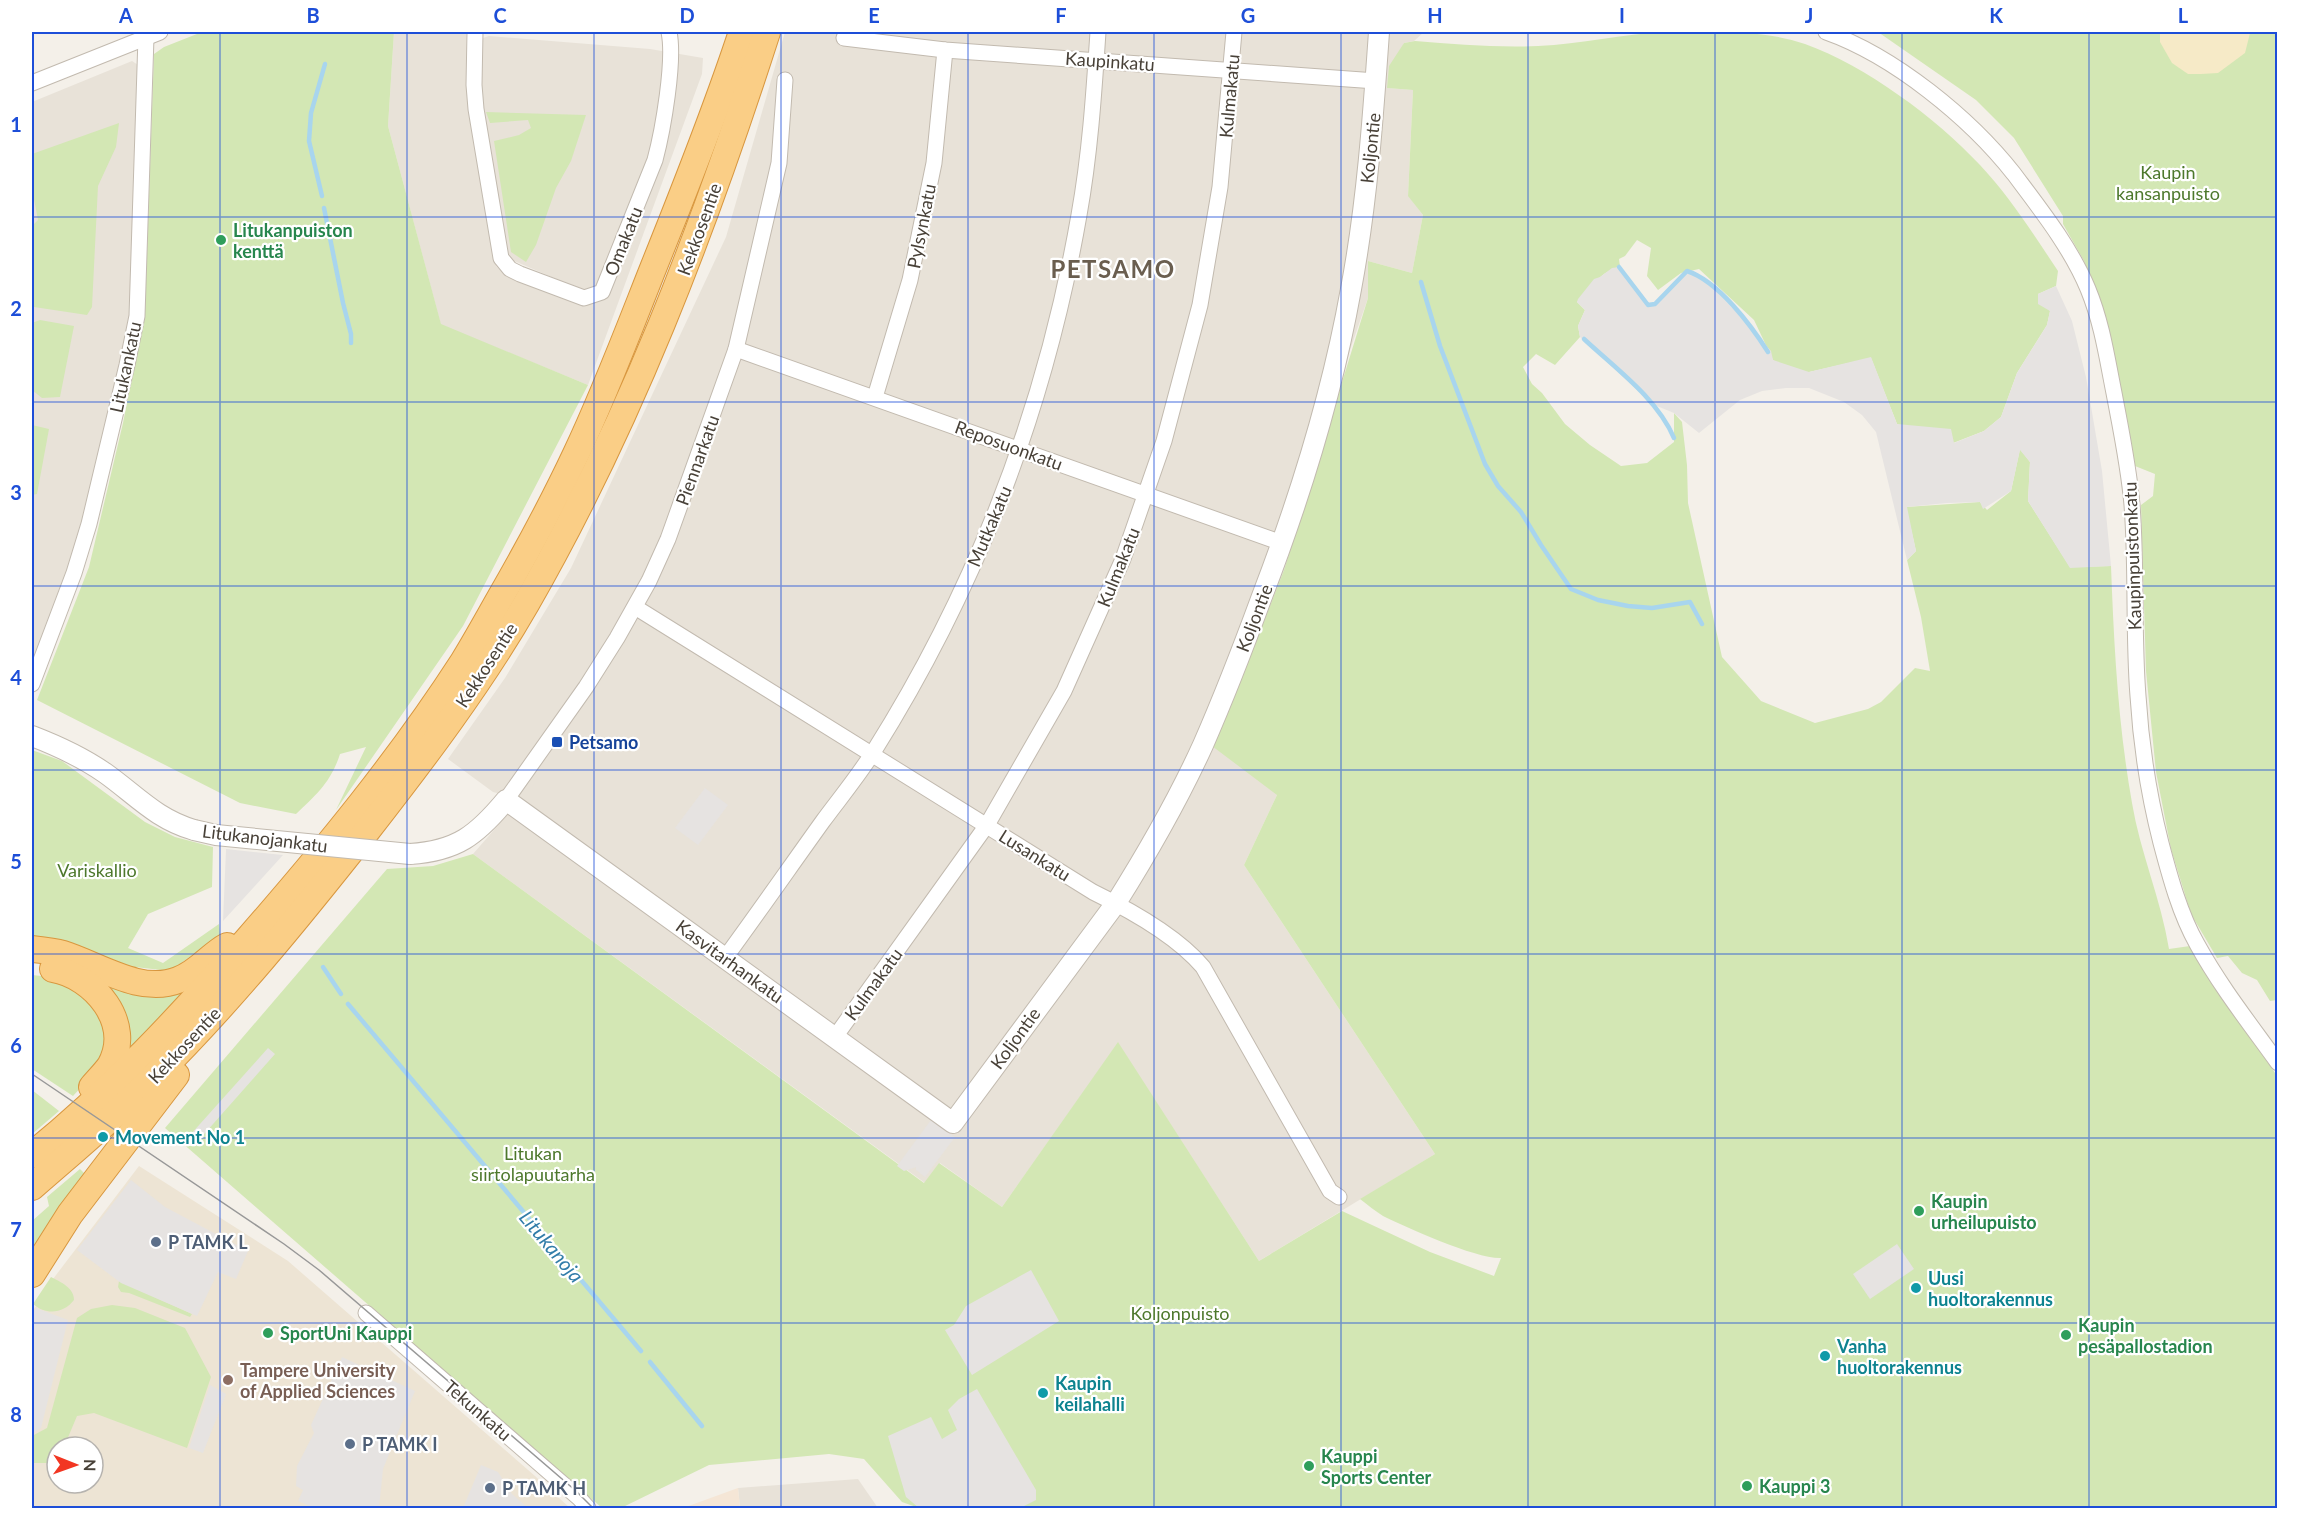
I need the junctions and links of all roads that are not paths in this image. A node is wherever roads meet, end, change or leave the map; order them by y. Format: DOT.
graph roads {
  1 [pos="475,32"];
  2 [pos="669,32"];
  3 [pos="742,32"];
  4 [pos="767,32"];
  5 [pos="1098,32"];
  6 [pos="1234,32"];
  7 [pos="1379,32"];
  8 [pos="1826,32"];
  9 [pos="153,34"];
  10 [pos="844,38"];
  11 [pos="945,50"];
  12 [pos="1096,60"];
  13 [pos="1231,69"];
  14 [pos="784,80"];
  15 [pos="1376,81"];
  16 [pos="32,83"];
  17 [pos="736,349"];
  18 [pos="875,397"];
  19 [pos="1020,448"];
  20 [pos="1145,494"];
  21 [pos="1282,543"];
  22 [pos="635,607"];
  23 [pos="32,684"];
  24 [pos="32,736"];
  25 [pos="873,753"];
  26 [pos="506,800"];
  27 [pos="987,825"];
  28 [pos="1116,903"];
  29 [pos="256,930"];
  30 [pos="32,949"];
  31 [pos="724,958"];
  32 [pos="259,963"];
  33 [pos="32,966"];
  34 [pos="835,1037"];
  35 [pos="2276,1061"];
  36 [pos="71,1124"];
  37 [pos="948,1126"];
  38 [pos="32,1155"];
  39 [pos="32,1187"];
  40 [pos="1339,1197"];
  41 [pos="32,1274"];
  42 [pos="366,1313"];
  43 [pos="588,1509"];
  1 -- 2 [label="street, Omakatu"];
  3 -- 29 [label="highway, Kekkosentie"];
  4 -- 32 [label="highway, Kekkosentie"];
  5 -- 12 [label="street, Mutkakatu"];
  6 -- 13 [label="street, Kulmakatu"];
  7 -- 15 [label="street, Koljontie"];
  8 -- 35 [label="street, Kaupinpuistonkatu"];
  9 -- 16 [label="street"];
  9 -- 23 [label="street, Litukankatu"];
  10 -- 11 [label="street, Kaupinkatu"];
  11 -- 12 [label="street, Kaupinkatu"];
  11 -- 18 [label="street, Pylsynkatu"];
  12 -- 13 [label="street, Kaupinkatu"];
  12 -- 19 [label="street, Mutkakatu"];
  13 -- 15 [label="street, Kaupinkatu"];
  13 -- 20 [label="street, Kulmakatu"];
  14 -- 17 [label="street, Piennarkatu"];
  15 -- 21 [label="street, Koljontie"];
  17 -- 18 [label="street, Reposuonkatu"];
  17 -- 22 [label="street, Piennarkatu"];
  18 -- 19 [label="street, Reposuonkatu"];
  19 -- 20 [label="street, Reposuonkatu"];
  19 -- 25 [label="street, Mutkakatu"];
  20 -- 21 [label="street, Reposuonkatu"];
  20 -- 27 [label="street, Kulmakatu"];
  21 -- 28 [label="street, Koljontie"];
  22 -- 25 [label="street, Lusankatu"];
  22 -- 26 [label="street, Piennarkatu"];
  24 -- 26 [label="street, Litukanojankatu, bridge"];
  25 -- 27 [label="street, Lusankatu"];
  25 -- 31 [label="street, Mutkakatu"];
  26 -- 31 [label="street, Kasvitarhankatu"];
  27 -- 28 [label="street, Lusankatu"];
  27 -- 34 [label="street, Kulmakatu"];
  28 -- 37 [label="street, Koljontie"];
  28 -- 40 [label="street, Lusankatu"];
  29 -- 30 [label="highway"];
  29 -- 36 [label="highway, Kekkosentie"];
  31 -- 34 [label="street, Kasvitarhankatu"];
  32 -- 39 [label="highway, Kekkosentie"];
  32 -- 41 [label="highway"];
  33 -- 36 [label="highway"];
  34 -- 37 [label="street, Kasvitarhankatu"];
  36 -- 38 [label="highway, Kekkosentie"];
  42 -- 43 [label="street, Tekunkatu"];
}
